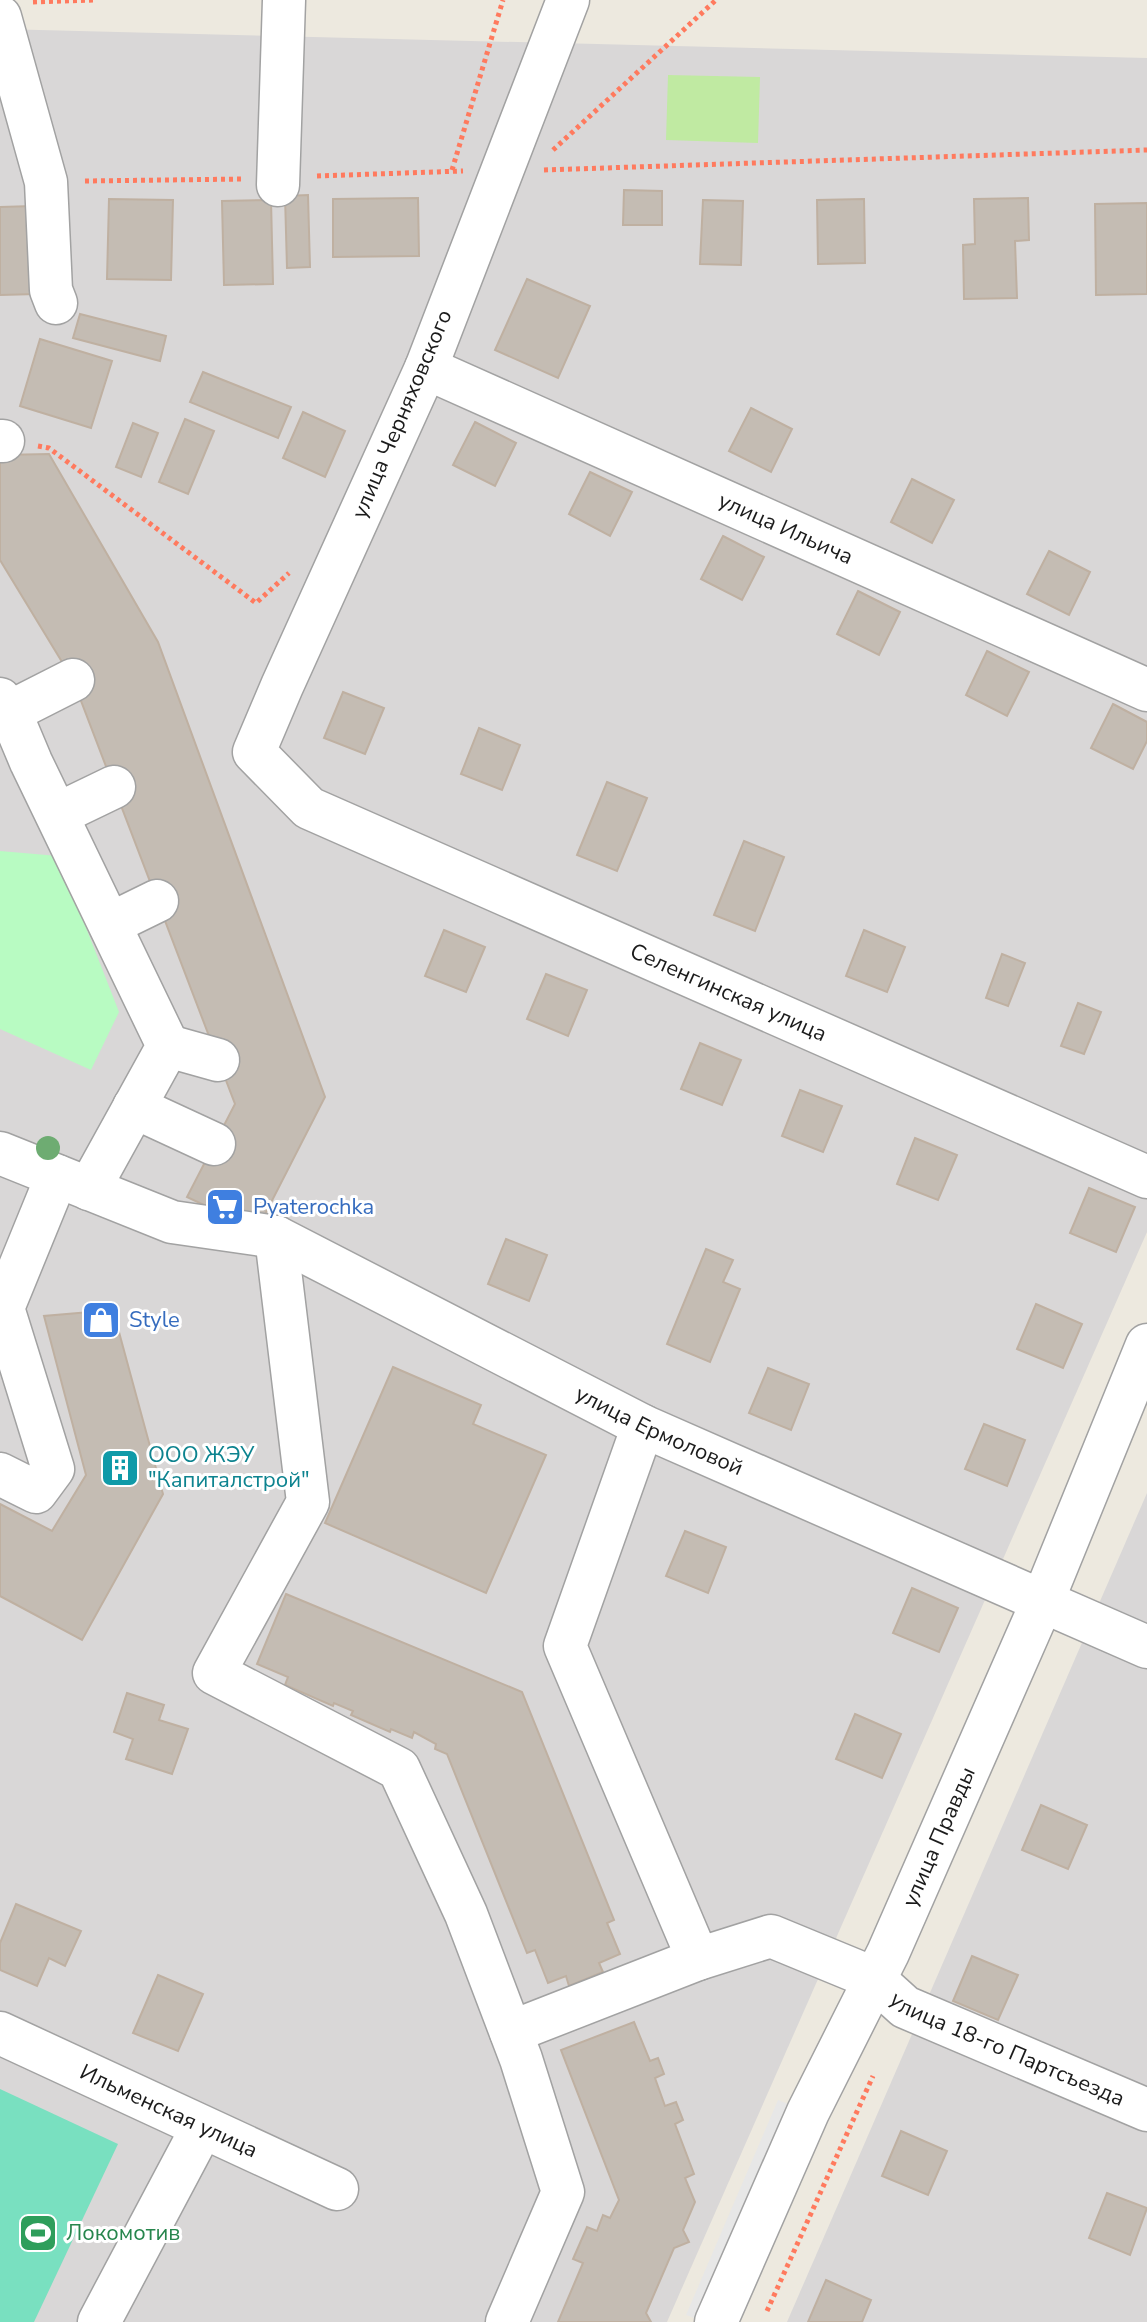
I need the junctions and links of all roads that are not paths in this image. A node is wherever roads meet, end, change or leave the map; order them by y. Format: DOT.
graph roads {
  1 [pos="284,0"];
  2 [pos="568,0"];
  3 [pos="14,10"];
  4 [pos="278,182"];
  5 [pos="56,303"];
  6 [pos="426,368"];
  7 [pos="73,680"];
  8 [pos="1147,690"];
  9 [pos="5,706"];
  10 [pos="15,767"];
  11 [pos="114,787"];
  12 [pos="309,808"];
  13 [pos="58,814"];
  14 [pos="157,901"];
  15 [pos="110,924"];
  16 [pos="168,1046"];
  17 [pos="218,1060"];
  18 [pos="134,1107"];
  19 [pos="214,1144"];
  20 [pos="0,1153"];
  21 [pos="1147,1177"];
  22 [pos="73,1182"];
  23 [pos="276,1237"];
  24 [pos="1147,1345"];
  25 [pos="643,1426"];
  26 [pos="0,1474"];
  27 [pos="1043,1600"];
  28 [pos="1147,1647"];
  29 [pos="698,1959"];
  30 [pos="873,1978"];
  31 [pos="511,2032"];
  32 [pos="0,2033"];
  33 [pos="1147,2110"];
  34 [pos="202,2128"];
  35 [pos="337,2189"];
  36 [pos="99,2322"];
  37 [pos="507,2322"];
  38 [pos="716,2322"];
  1 -- 4 [label="street"];
  2 -- 6 [label="street, улица Черняховского"];
  3 -- 5 [label="street"];
  6 -- 8 [label="street, улица Ильича"];
  6 -- 12 [label="street, улица Черняховского"];
  7 -- 9 [label="street"];
  9 -- 10 [label="street"];
  10 -- 13 [label="street"];
  11 -- 13 [label="street"];
  12 -- 21 [label="street, Селенгинская улица"];
  13 -- 15 [label="street"];
  14 -- 15 [label="street"];
  15 -- 16 [label="street"];
  16 -- 17 [label="street"];
  16 -- 18 [label="street"];
  18 -- 19 [label="street"];
  18 -- 22 [label="street"];
  20 -- 22 [label="street, улица Ермоловой"];
  22 -- 23 [label="street, улица Ермоловой"];
  22 -- 26 [label="street"];
  23 -- 25 [label="street, улица Ермоловой"];
  23 -- 31 [label="street"];
  24 -- 27 [label="street, улица Правды"];
  25 -- 27 [label="street, улица Ермоловой"];
  25 -- 29 [label="street"];
  27 -- 28 [label="street, улица Ермоловой"];
  27 -- 30 [label="street, улица Правды"];
  29 -- 30 [label="street, улица 18-го Партсъезда"];
  29 -- 31 [label="street, улица 18-го Партсъезда"];
  30 -- 33 [label="street, улица 18-го Партсъезда"];
  30 -- 38 [label="street, улица Правды"];
  31 -- 37 [label="street"];
  32 -- 34 [label="street, Ильменская улица"];
  34 -- 35 [label="street, Ильменская улица"];
  34 -- 36 [label="street"];
}
